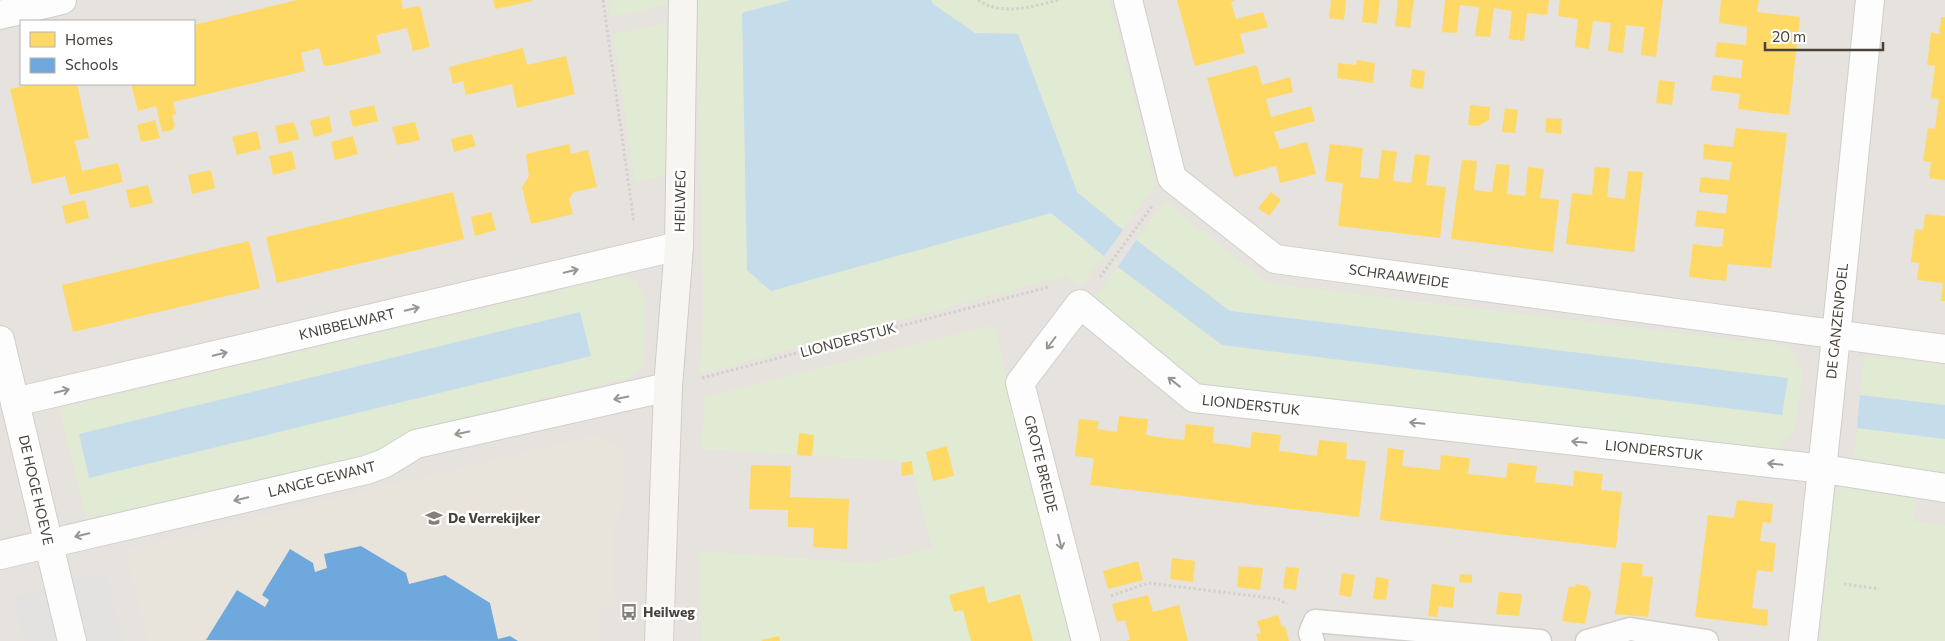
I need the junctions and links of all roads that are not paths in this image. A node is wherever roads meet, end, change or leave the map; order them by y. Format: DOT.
graph roads {
  1 [pos="62,0"];
  2 [pos="683,0"];
  3 [pos="1128,0"];
  4 [pos="1870,0"];
  5 [pos="0,15"];
  6 [pos="679,246"];
  7 [pos="1080,304"];
  8 [pos="1835,336"];
  9 [pos="0,340"];
  10 [pos="1945,349"];
  11 [pos="3,368"];
  12 [pos="668,387"];
  13 [pos="14,402"];
  14 [pos="1824,469"];
  15 [pos="1945,488"];
  16 [pos="48,543"];
  17 [pos="0,555"];
  18 [pos="1314,631"];
  19 [pos="1477,638"];
  20 [pos="72,641"];
  21 [pos="659,641"];
  22 [pos="1086,641"];
  23 [pos="1540,641"];
  24 [pos="1587,641"];
  25 [pos="1707,641"];
  26 [pos="1803,641"];
  1 -- 5 [label="street"];
  2 -- 6 [label="street, HEILWEG"];
  3 -- 8 [label="street, SCHRAAWEIDE"];
  4 -- 8 [label="street, DE GANZENPOEL"];
  6 -- 12 [label="street, HEILWEG"];
  13 -- 6 [label="street, KNIBBELWART, one-way"];
  14 -- 7 [label="street, LIONDERSTUK, one-way"];
  7 -- 22 [label="street, GROTE BREIDE, one-way"];
  8 -- 10 [label="street, SCHRAAWEIDE"];
  8 -- 14 [label="street, DE GANZENPOEL"];
  9 -- 11 [label="street, DE HOGE HOEVE"];
  11 -- 13 [label="street, DE HOGE HOEVE"];
  12 -- 16 [label="street, LANGE GEWANT, one-way"];
  12 -- 21 [label="street, HEILWEG"];
  13 -- 16 [label="street, DE HOGE HOEVE"];
  14 -- 15 [label="street, LIONDERSTUK"];
  14 -- 26 [label="street, DE GANZENPOEL"];
  16 -- 17 [label="street, LANGE GEWANT"];
  16 -- 20 [label="street, DE HOGE HOEVE"];
  18 -- 19 [label="lane"];
  19 -- 23 [label="lane"];
  24 -- 25 [label="lane"];
}
